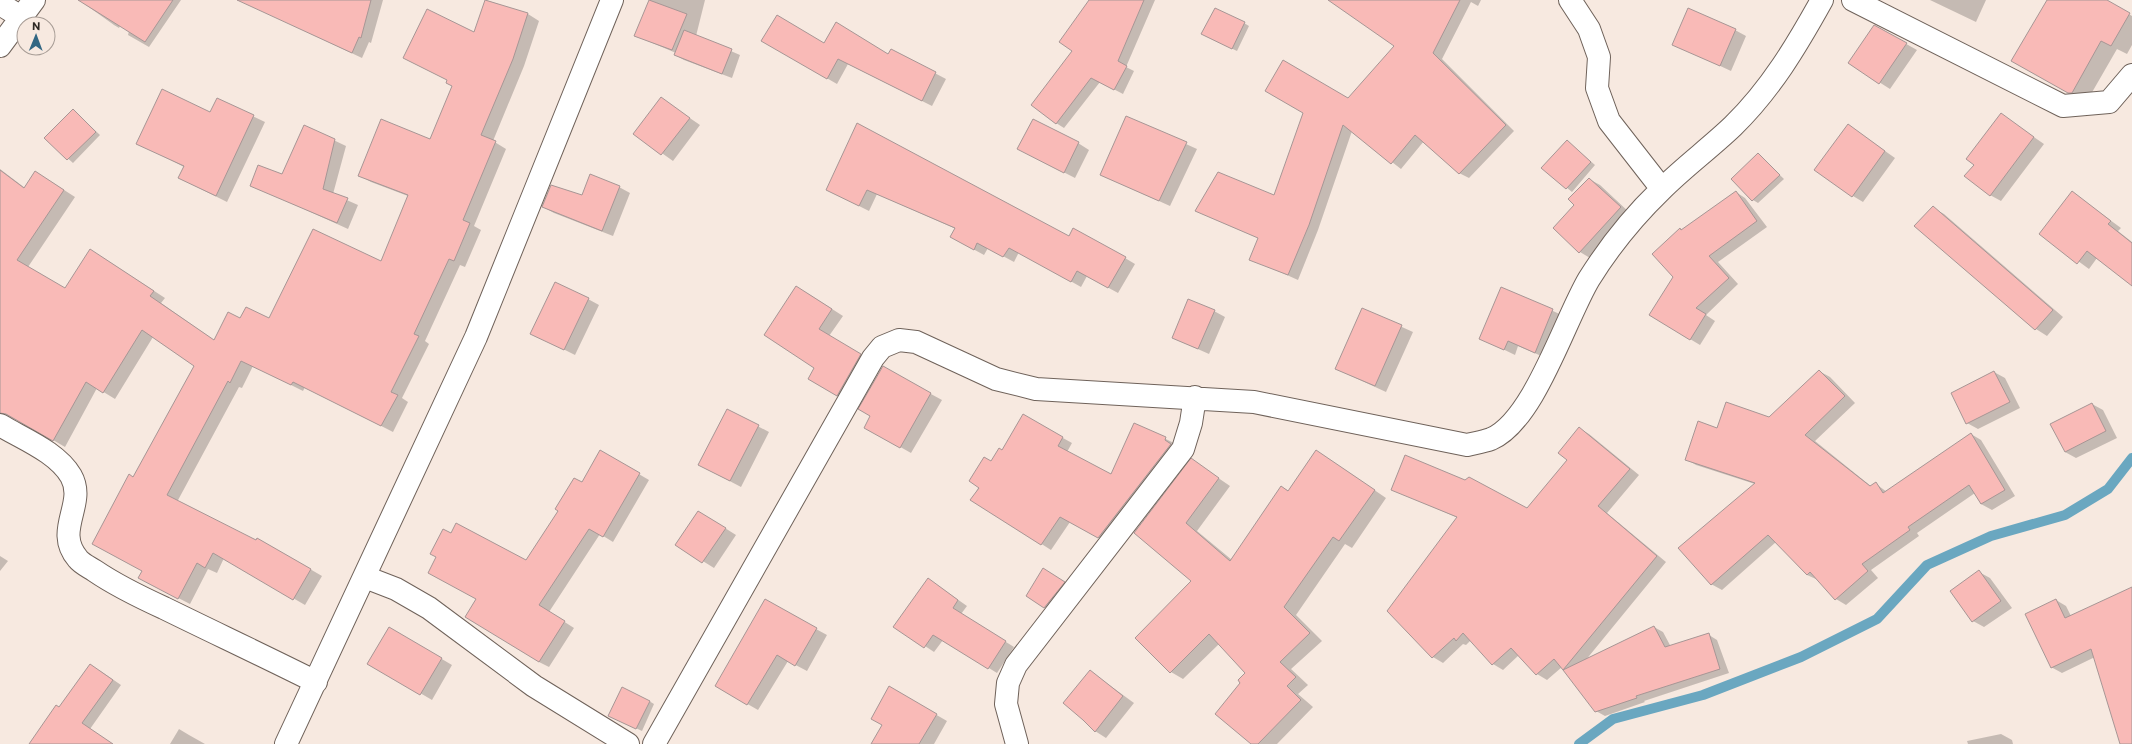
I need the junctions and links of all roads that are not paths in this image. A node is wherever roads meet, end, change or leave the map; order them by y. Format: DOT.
graph roads {
  1 [pos="34,0"];
  2 [pos="612,0"];
  3 [pos="1570,0"];
  4 [pos="1822,0"];
  5 [pos="1853,0"];
  6 [pos="0,4"];
  7 [pos="19,16"];
  8 [pos="22,16"];
  9 [pos="16,24"];
  10 [pos="0,46"];
  11 [pos="2132,75"];
  12 [pos="1662,189"];
  13 [pos="1195,397"];
  14 [pos="0,426"];
  15 [pos="365,577"];
  16 [pos="316,682"];
  17 [pos="286,744"];
  18 [pos="628,744"];
  19 [pos="654,744"];
  20 [pos="1017,744"];
  1 -- 8 [label="street"];
  2 -- 15 [label="street"];
  3 -- 12 [label="street"];
  4 -- 12 [label="street"];
  5 -- 11 [label="street"];
  6 -- 7 [label="street"];
  9 -- 10 [label="street"];
  12 -- 13 [label="street"];
  13 -- 19 [label="street"];
  13 -- 20 [label="street"];
  14 -- 16 [label="street"];
  15 -- 16 [label="street"];
  15 -- 18 [label="street"];
  16 -- 17 [label="street"];
}
